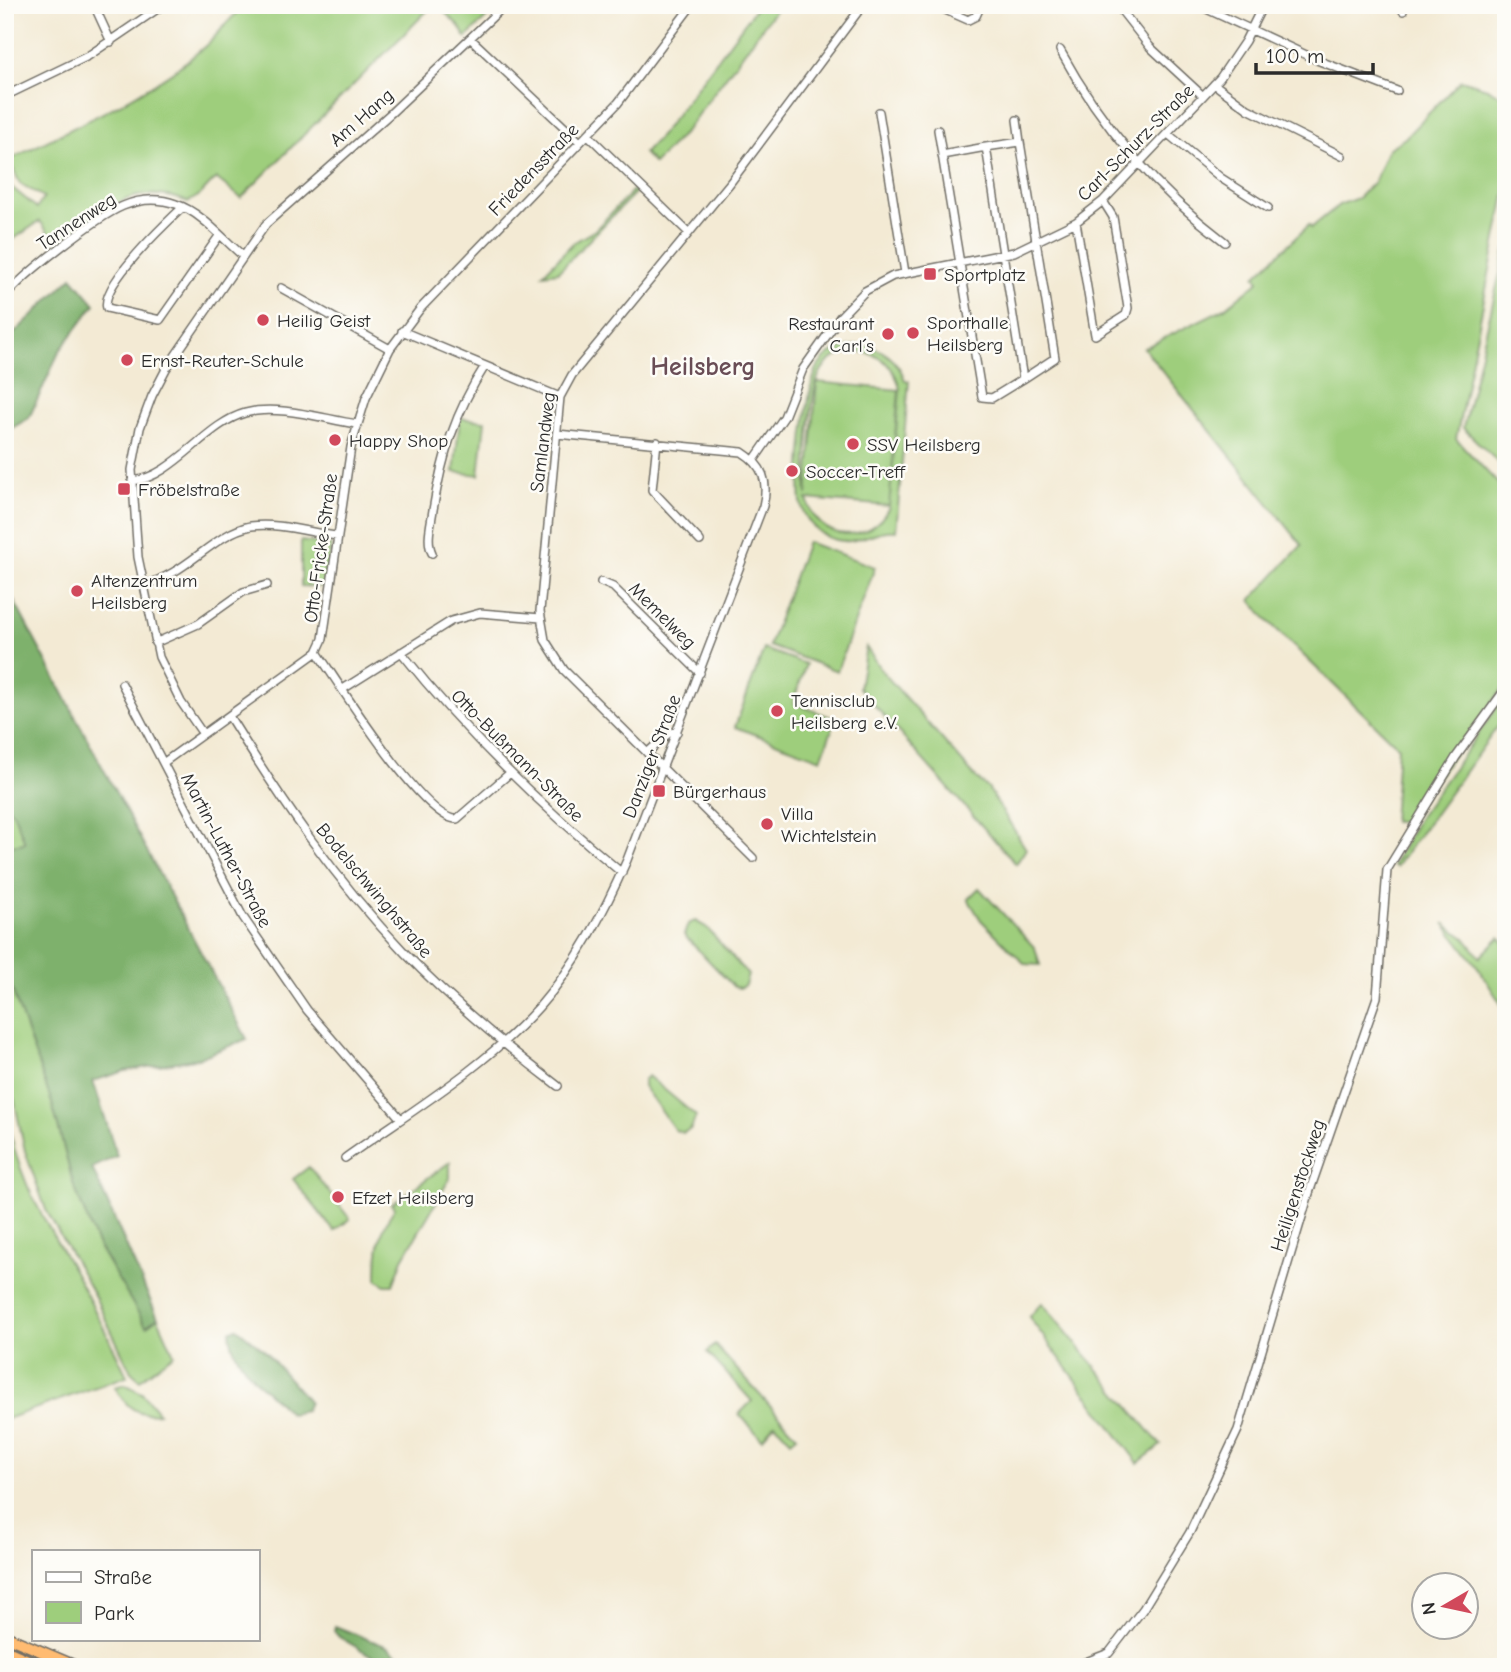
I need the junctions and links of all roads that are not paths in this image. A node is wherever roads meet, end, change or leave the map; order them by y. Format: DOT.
graph roads {
  1 [pos="94,5"];
  2 [pos="163,5"];
  3 [pos="505,5"];
  4 [pos="692,5"];
  5 [pos="863,5"];
  6 [pos="934,5"];
  7 [pos="981,5"];
  8 [pos="1117,5"];
  9 [pos="1198,5"];
  10 [pos="1263,5"];
  11 [pos="1252,28"];
  12 [pos="471,39"];
  13 [pos="111,42"];
  14 [pos="1060,50"];
  15 [pos="1214,84"];
  16 [pos="1397,91"];
  17 [pos="5,96"];
  18 [pos="1203,96"];
  19 [pos="879,112"];
  20 [pos="1017,120"];
  21 [pos="938,130"];
  22 [pos="1168,134"];
  23 [pos="588,135"];
  24 [pos="580,142"];
  25 [pos="1020,142"];
  26 [pos="986,148"];
  27 [pos="942,155"];
  28 [pos="1342,156"];
  29 [pos="1140,163"];
  30 [pos="1103,201"];
  31 [pos="183,207"];
  32 [pos="1268,208"];
  33 [pos="1076,222"];
  34 [pos="689,233"];
  35 [pos="219,236"];
  36 [pos="1225,242"];
  37 [pos="1037,243"];
  38 [pos="1002,255"];
  39 [pos="243,256"];
  40 [pos="961,263"];
  41 [pos="905,273"];
  42 [pos="281,288"];
  43 [pos="5,297"];
  44 [pos="402,331"];
  45 [pos="390,349"];
  46 [pos="485,366"];
  47 [pos="1023,379"];
  48 [pos="560,397"];
  49 [pos="357,424"];
  50 [pos="557,434"];
  51 [pos="657,442"];
  52 [pos="754,460"];
  53 [pos="132,481"];
  54 [pos="337,537"];
  55 [pos="700,541"];
  56 [pos="432,553"];
  57 [pos="601,582"];
  58 [pos="143,584"];
  59 [pos="267,585"];
  60 [pos="541,618"];
  61 [pos="155,642"];
  62 [pos="317,652"];
  63 [pos="401,652"];
  64 [pos="699,673"];
  65 [pos="122,684"];
  66 [pos="1506,688"];
  67 [pos="343,689"];
  68 [pos="229,716"];
  69 [pos="677,732"];
  70 [pos="203,734"];
  71 [pos="647,753"];
  72 [pos="163,763"];
  73 [pos="663,769"];
  74 [pos="510,773"];
  75 [pos="753,858"];
  76 [pos="622,873"];
  77 [pos="503,1043"];
  78 [pos="558,1086"];
  79 [pos="400,1118"];
  80 [pos="345,1158"];
  81 [pos="5,1636"];
  82 [pos="5,1650"];
  83 [pos="44,1667"];
  84 [pos="78,1667"];
  85 [pos="1073,1667"];
  1 -- 13 [label="street"];
  2 -- 13 [label="street"];
  3 -- 12 [label="street, Am Hang"];
  4 -- 23 [label="street, Friedensstraße"];
  5 -- 34 [label="street, Samlandweg"];
  6 -- 7 [label="street"];
  8 -- 18 [label="street"];
  9 -- 11 [label="street"];
  10 -- 11 [label="street, Carl-Schurz-Straße"];
  11 -- 15 [label="street, Carl-Schurz-Straße"];
  11 -- 16 [label="street"];
  12 -- 24 [label="street"];
  12 -- 39 [label="street, Am Hang"];
  13 -- 17 [label="street"];
  14 -- 29 [label="street"];
  15 -- 18 [label="street, Carl-Schurz-Straße"];
  15 -- 28 [label="street"];
  18 -- 22 [label="street, Carl-Schurz-Straße"];
  19 -- 41 [label="street"];
  20 -- 25 [label="street"];
  21 -- 27 [label="street"];
  22 -- 29 [label="street, Carl-Schurz-Straße"];
  22 -- 32 [label="street"];
  23 -- 24 [label="street, Friedensstraße"];
  23 -- 34 [label="street"];
  24 -- 44 [label="street, Friedensstraße"];
  25 -- 26 [label="street"];
  25 -- 37 [label="street"];
  26 -- 27 [label="street"];
  26 -- 38 [label="street"];
  27 -- 40 [label="street"];
  29 -- 30 [label="street, Carl-Schurz-Straße"];
  29 -- 36 [label="street"];
  30 -- 33 [label="street, Carl-Schurz-Straße"];
  30 -- 33 [label="street"];
  31 -- 35 [label="street, Tannenweg"];
  31 -- 35 [label="street"];
  31 -- 43 [label="street, Tannenweg"];
  33 -- 37 [label="street, Carl-Schurz-Straße"];
  34 -- 48 [label="street, Samlandweg"];
  35 -- 39 [label="street, Tannenweg"];
  37 -- 38 [label="street, Carl-Schurz-Straße"];
  37 -- 47 [label="street"];
  38 -- 40 [label="street, Carl-Schurz-Straße"];
  38 -- 47 [label="street"];
  39 -- 53 [label="street, Am Hang"];
  40 -- 41 [label="street, Carl-Schurz-Straße"];
  40 -- 47 [label="street"];
  41 -- 52 [label="street, Carl-Schurz-Straße"];
  42 -- 45 [label="street"];
  44 -- 45 [label="street, Friedensstraße"];
  44 -- 46 [label="street"];
  45 -- 49 [label="street, Otto-Fricke-Straße"];
  46 -- 48 [label="street"];
  46 -- 56 [label="street"];
  48 -- 50 [label="street, Samlandweg"];
  49 -- 53 [label="street"];
  49 -- 54 [label="street, Otto-Fricke-Straße"];
  50 -- 51 [label="street"];
  50 -- 60 [label="street, Samlandweg"];
  51 -- 52 [label="street"];
  51 -- 55 [label="street"];
  52 -- 64 [label="street, Danziger Straße"];
  53 -- 58 [label="street, Am Hang"];
  54 -- 58 [label="street"];
  54 -- 62 [label="street, Otto-Fricke-Straße"];
  57 -- 64 [label="street, Memelweg"];
  58 -- 61 [label="street, Am Hang"];
  59 -- 61 [label="street"];
  60 -- 63 [label="street"];
  60 -- 71 [label="street, Samlandweg"];
  61 -- 70 [label="street, Am Hang"];
  62 -- 67 [label="street"];
  62 -- 68 [label="street, Otto-Fricke-Straße"];
  63 -- 67 [label="street"];
  63 -- 74 [label="street, Otto-Bußmann-Straße"];
  64 -- 69 [label="street, Danziger Straße"];
  65 -- 72 [label="street, Martin-Luther-Straße"];
  66 -- 85 [label="street, Heiligenstockweg"];
  67 -- 74 [label="street"];
  68 -- 70 [label="street, Otto-Fricke-Straße"];
  68 -- 77 [label="street, Bodelschwinghstraße"];
  69 -- 71 [label="street"];
  69 -- 73 [label="street, Danziger Straße"];
  70 -- 72 [label="street, Otto-Fricke-Straße"];
  71 -- 73 [label="street, Samlandweg"];
  72 -- 79 [label="street, Martin-Luther-Straße"];
  73 -- 75 [label="street, Samlandweg"];
  73 -- 76 [label="street, Danziger Straße"];
  74 -- 76 [label="street, Otto-Bußmann-Straße"];
  76 -- 77 [label="street, Danziger Straße"];
  77 -- 78 [label="street, Bodelschwinghstraße"];
  77 -- 79 [label="street, Danziger Straße"];
  79 -- 80 [label="street, Danziger Straße"];
  81 -- 84 [label="highway"];
  82 -- 83 [label="highway"];
}
